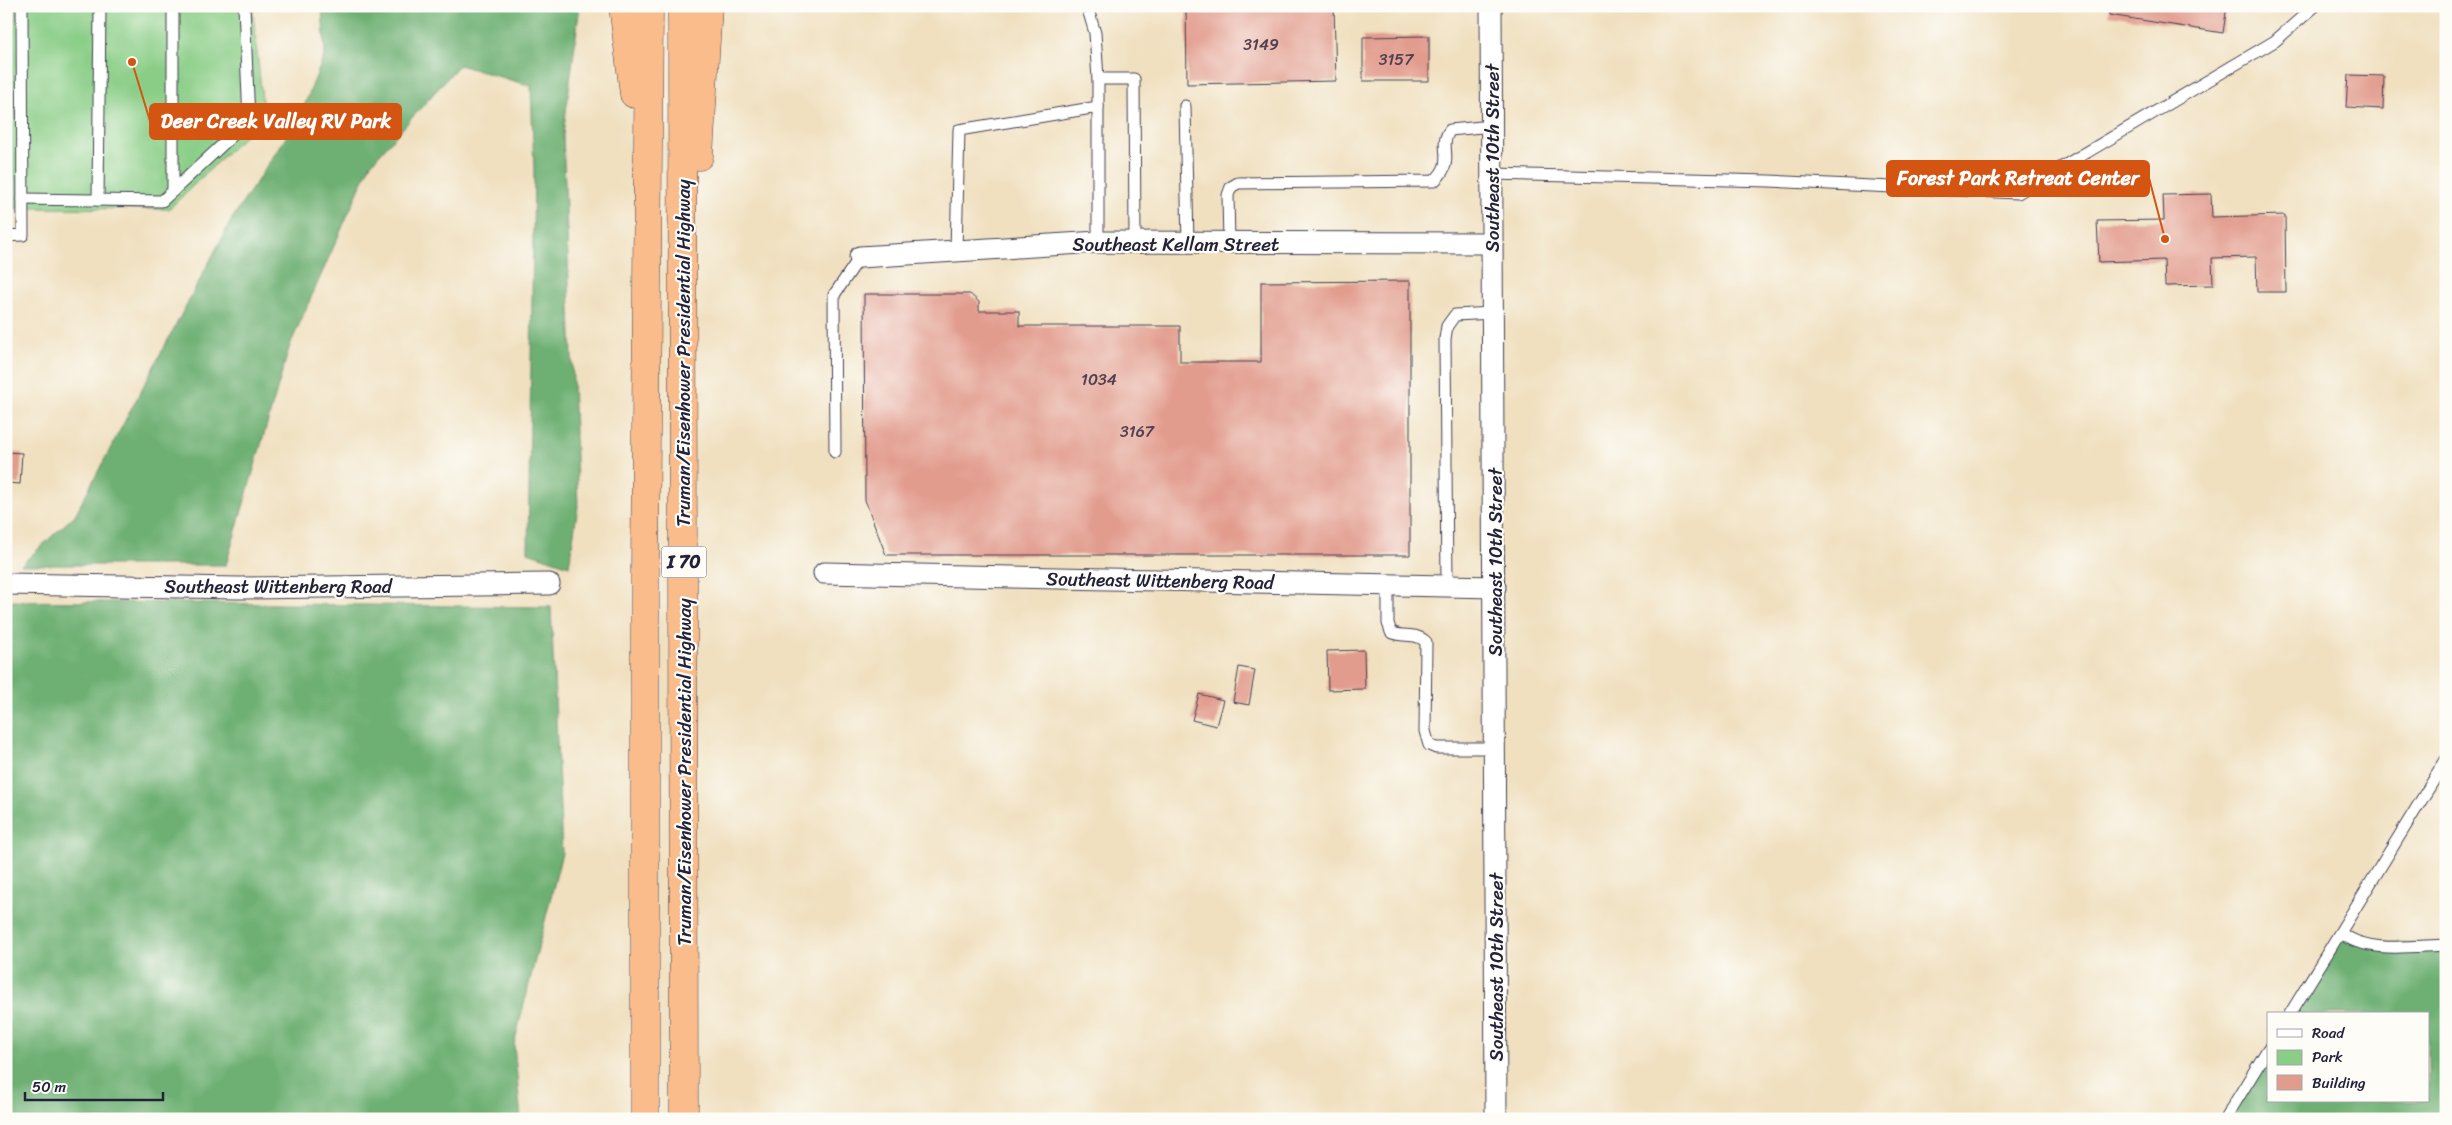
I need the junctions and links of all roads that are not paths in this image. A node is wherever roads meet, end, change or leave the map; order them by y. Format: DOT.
graph roads {
  1 [pos="22,6"];
  2 [pos="100,6"];
  3 [pos="173,6"];
  4 [pos="244,6"];
  5 [pos="624,6"];
  6 [pos="649,6"];
  7 [pos="682,6"];
  8 [pos="708,6"];
  9 [pos="1491,6"];
  10 [pos="2315,6"];
  11 [pos="1089,10"];
  12 [pos="1098,79"];
  13 [pos="1185,106"];
  14 [pos="1098,107"];
  15 [pos="1492,126"];
  16 [pos="1492,174"];
  17 [pos="173,191"];
  18 [pos="23,199"];
  19 [pos="98,200"];
  20 [pos="6,236"];
  21 [pos="1098,242"];
  22 [pos="1135,243"];
  23 [pos="1492,243"];
  24 [pos="1188,244"];
  25 [pos="1229,244"];
  26 [pos="956,251"];
  27 [pos="860,257"];
  28 [pos="649,262"];
  29 [pos="1493,313"];
  30 [pos="681,359"];
  31 [pos="835,452"];
  32 [pos="824,573"];
  33 [pos="6,584"];
  34 [pos="549,584"];
  35 [pos="1388,584"];
  36 [pos="1447,586"];
  37 [pos="1495,587"];
  38 [pos="1495,748"];
  39 [pos="2446,760"];
  40 [pos="2340,933"];
  41 [pos="2446,945"];
  42 [pos="2291,1012"];
  43 [pos="2267,1051"];
  44 [pos="645,1119"];
  45 [pos="684,1119"];
  46 [pos="1496,1119"];
  47 [pos="2225,1119"];
  1 -- 18 [label="lane"];
  2 -- 19 [label="lane"];
  3 -- 17 [label="lane"];
  4 -- 17 [label="lane"];
  5 -- 28 [label="highway"];
  6 -- 28 [label="highway, Truman/Eisenhower Presidential Highway / I 70"];
  7 -- 30 [label="highway, Truman/Eisenhower Presidential Highway / I 70"];
  8 -- 30 [label="highway"];
  9 -- 15 [label="street, Southeast 10th Street"];
  10 -- 16 [label="lane"];
  11 -- 12 [label="lane"];
  12 -- 14 [label="lane"];
  12 -- 22 [label="lane"];
  13 -- 24 [label="lane"];
  14 -- 21 [label="lane"];
  14 -- 26 [label="lane"];
  15 -- 16 [label="street, Southeast 10th Street"];
  15 -- 25 [label="lane"];
  16 -- 23 [label="street, Southeast 10th Street"];
  17 -- 19 [label="lane"];
  18 -- 19 [label="lane"];
  18 -- 20 [label="lane"];
  21 -- 22 [label="street, Southeast Kellam Street"];
  21 -- 26 [label="street, Southeast Kellam Street"];
  22 -- 24 [label="street, Southeast Kellam Street"];
  23 -- 25 [label="street, Southeast Kellam Street"];
  23 -- 29 [label="street, Southeast 10th Street"];
  24 -- 25 [label="street, Southeast Kellam Street"];
  26 -- 27 [label="street, Southeast Kellam Street"];
  27 -- 31 [label="lane"];
  28 -- 44 [label="highway, Truman/Eisenhower Presidential Highway / I 70"];
  29 -- 36 [label="lane"];
  29 -- 37 [label="street, Southeast 10th Street"];
  30 -- 45 [label="highway, Truman/Eisenhower Presidential Highway / I 70"];
  32 -- 35 [label="street, Southeast Wittenberg Road"];
  33 -- 34 [label="street, Southeast Wittenberg Road"];
  35 -- 36 [label="street, Southeast Wittenberg Road"];
  35 -- 38 [label="lane"];
  36 -- 37 [label="street, Southeast Wittenberg Road"];
  37 -- 38 [label="street, Southeast 10th Street"];
  38 -- 46 [label="street, Southeast 10th Street"];
  39 -- 40 [label="lane"];
  40 -- 41 [label="lane"];
  40 -- 42 [label="lane"];
  43 -- 47 [label="lane"];
}
